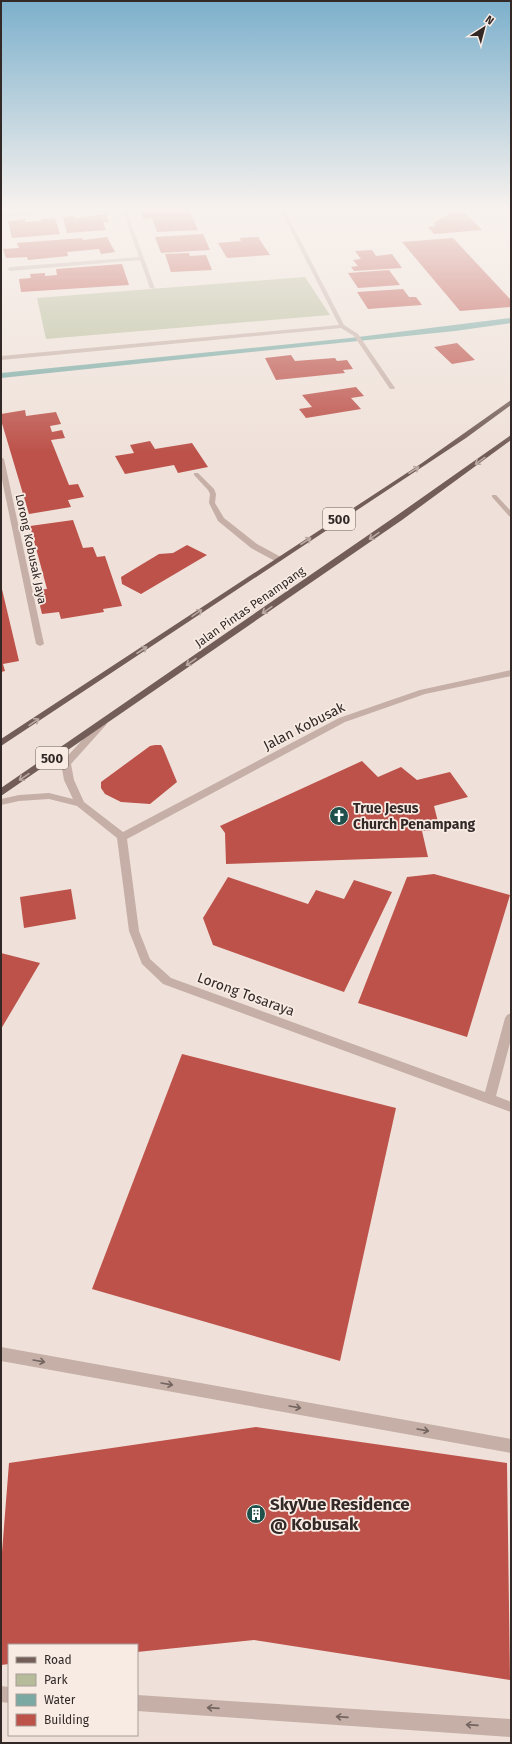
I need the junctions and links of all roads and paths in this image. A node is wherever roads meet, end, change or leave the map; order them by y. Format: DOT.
graph roads {
  1 [pos="324,290"];
  2 [pos="342,326"];
  3 [pos="1,358"];
  4 [pos="392,388"];
  5 [pos="511,402"];
  6 [pos="511,437"];
  7 [pos="1,459"];
  8 [pos="196,474"];
  9 [pos="494,496"];
  10 [pos="511,515"];
  11 [pos="278,559"];
  12 [pos="40,644"];
  13 [pos="511,673"];
  14 [pos="102,724"];
  15 [pos="1,743"];
  16 [pos="1,793"];
  17 [pos="1,802"];
  18 [pos="80,804"];
  19 [pos="122,837"];
  20 [pos="511,1018"];
  21 [pos="489,1099"];
  22 [pos="511,1107"];
  23 [pos="1,1354"];
  24 [pos="511,1446"];
  25 [pos="138,1703"];
  26 [pos="511,1728"];
  1 -- 2 [label="street"];
  2 -- 3 [label="street"];
  2 -- 4 [label="street"];
  11 -- 5 [label="main road, Jalan Pintas Penampang / 500, one-way"];
  6 -- 14 [label="main road, Jalan Pintas Penampang / 500, one-way"];
  7 -- 12 [label="street, Lorong Kobusak Jaya"];
  8 -- 11 [label="street"];
  9 -- 10 [label="street"];
  15 -- 11 [label="main road, Jalan Pintas Penampang / 500, one-way"];
  13 -- 19 [label="street, Jalan Kobusak"];
  14 -- 16 [label="main road, Jalan Pintas Penampang / 500, one-way"];
  14 -- 18 [label="street"];
  17 -- 18 [label="street"];
  18 -- 19 [label="street"];
  19 -- 21 [label="street, Lorong Tosaraya"];
  20 -- 21 [label="street"];
  21 -- 22 [label="street, Lorong Tosaraya"];
  23 -- 24 [label="street, one-way"];
  26 -- 25 [label="street, one-way"];
}
